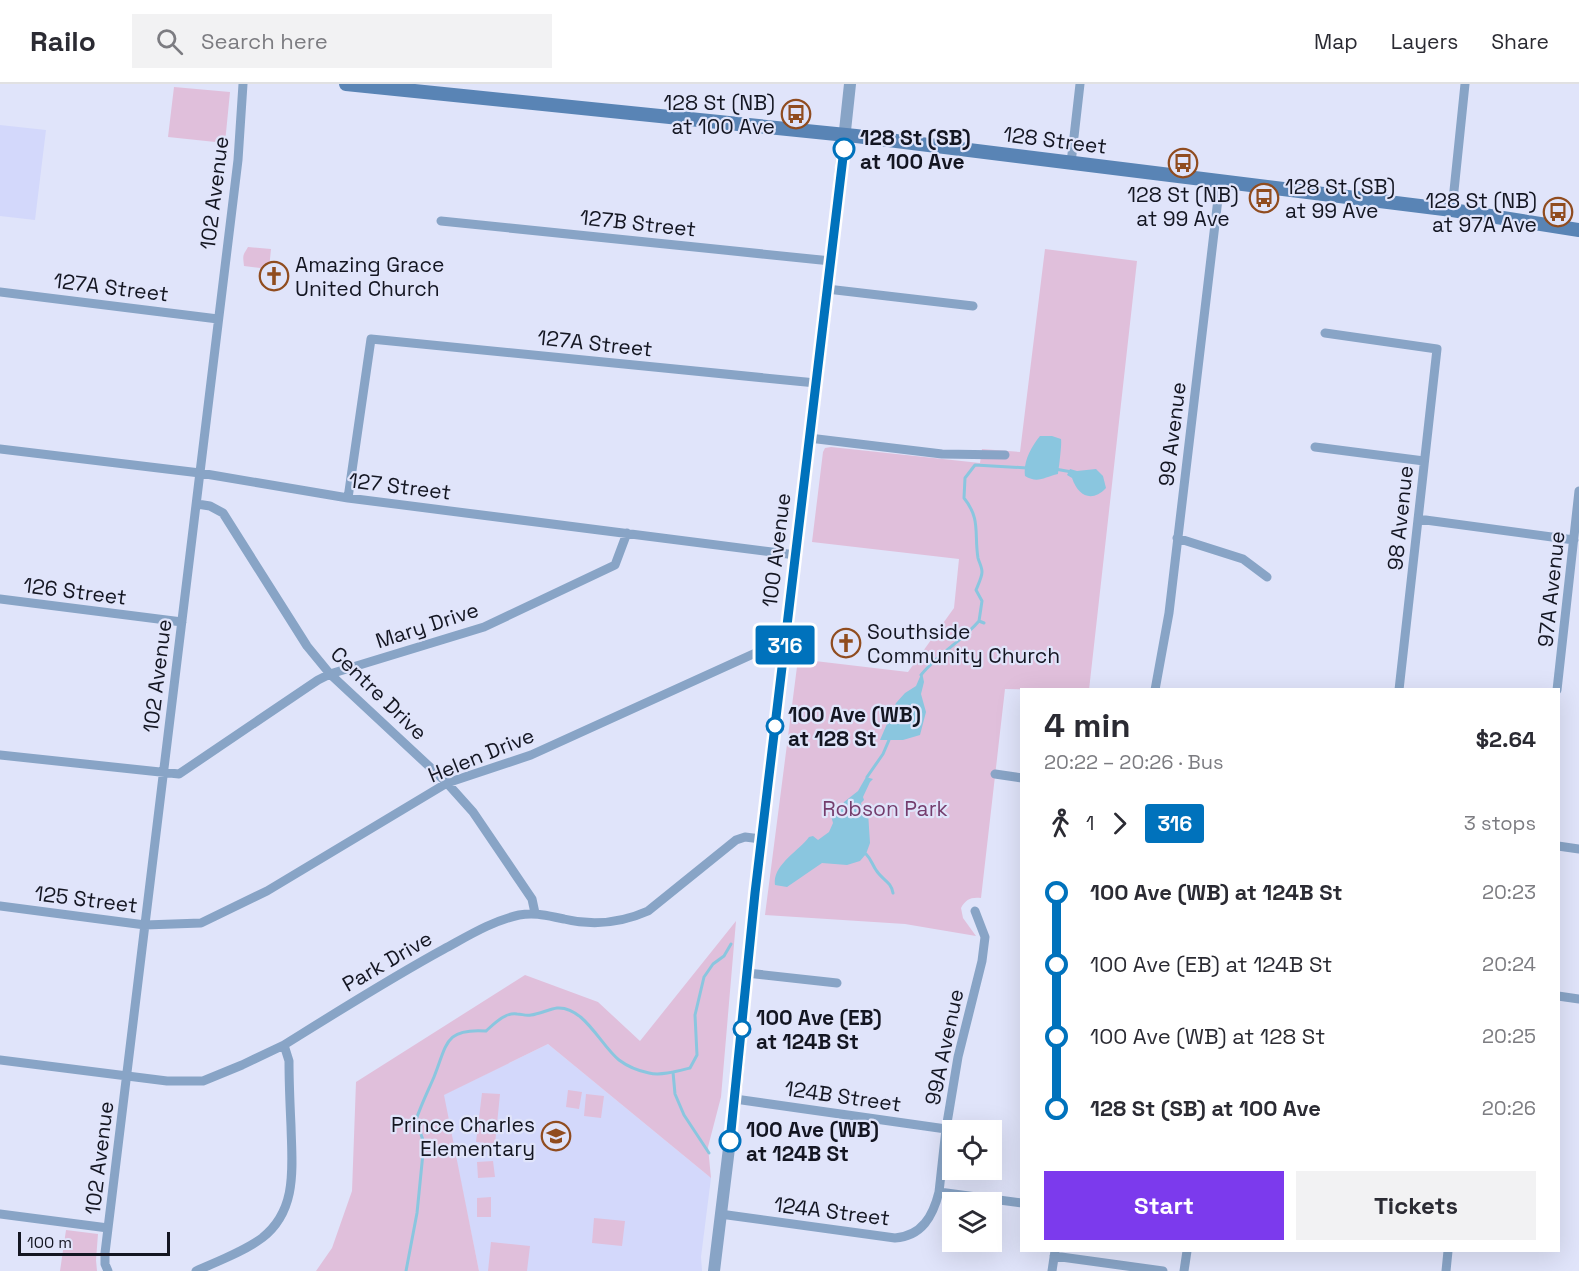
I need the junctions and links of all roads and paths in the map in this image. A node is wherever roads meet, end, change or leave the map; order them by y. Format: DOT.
graph roads {
  1 [pos="243,84"];
  2 [pos="346,84"];
  3 [pos="850,84"];
  4 [pos="1080,84"];
  5 [pos="1465,84"];
  6 [pos="845,134"];
  7 [pos="1071,163"];
  8 [pos="1220,182"];
  9 [pos="1452,210"];
  10 [pos="441,220"];
  11 [pos="1579,230"];
  12 [pos="831,261"];
  13 [pos="827,289"];
  14 [pos="0,292"];
  15 [pos="973,306"];
  16 [pos="218,319"];
  17 [pos="1325,333"];
  18 [pos="816,383"];
  19 [pos="809,438"];
  20 [pos="1315,447"];
  21 [pos="0,449"];
  22 [pos="1005,455"];
  23 [pos="1424,461"];
  24 [pos="200,473"];
  25 [pos="1579,491"];
  26 [pos="348,498"];
  27 [pos="197,504"];
  28 [pos="1418,519"];
  29 [pos="627,533"];
  30 [pos="1177,538"];
  31 [pos="1574,540"];
  32 [pos="796,555"];
  33 [pos="1267,577"];
  34 [pos="0,599"];
  35 [pos="182,622"];
  36 [pos="784,653"];
  37 [pos="330,674"];
  38 [pos="1155,688"];
  39 [pos="1399,688"];
  40 [pos="1557,688"];
  41 [pos="0,755"];
  42 [pos="163,773"];
  43 [pos="995,774"];
  44 [pos="1020,778"];
  45 [pos="447,783"];
  46 [pos="761,839"];
  47 [pos="1560,846"];
  48 [pos="1579,849"];
  49 [pos="0,906"];
  50 [pos="975,911"];
  51 [pos="535,912"];
  52 [pos="145,925"];
  53 [pos="167,926"];
  54 [pos="747,973"];
  55 [pos="837,983"];
  56 [pos="1560,996"];
  57 [pos="1579,999"];
  58 [pos="284,1045"];
  59 [pos="0,1060"];
  60 [pos="127,1075"];
  61 [pos="735,1099"];
  62 [pos="948,1120"];
  63 [pos="942,1128"];
  64 [pos="942,1165"];
  65 [pos="939,1192"];
  66 [pos="1020,1203"];
  67 [pos="0,1214"];
  68 [pos="720,1214"];
  69 [pos="108,1228"];
  70 [pos="1187,1252"];
  71 [pos="1448,1252"];
  72 [pos="1055,1254"];
  73 [pos="108,1271"];
  74 [pos="196,1271"];
  75 [pos="714,1271"];
  76 [pos="1052,1271"];
  77 [pos="1163,1271"];
  78 [pos="1184,1271"];
  79 [pos="1446,1271"];
  1 -- 16 [label="street, 102 Avenue"];
  2 -- 6 [label="main road, 128 Street"];
  3 -- 6 [label="street, 100 Avenue"];
  4 -- 7 [label="street"];
  5 -- 9 [label="street"];
  6 -- 7 [label="main road, 128 Street"];
  6 -- 12 [label="street, 100 Avenue"];
  7 -- 8 [label="main road, 128 Street"];
  8 -- 9 [label="main road, 128 Street"];
  8 -- 30 [label="street, 99 Avenue"];
  9 -- 11 [label="main road, 128 Street"];
  10 -- 12 [label="street, 127B Street"];
  12 -- 13 [label="street, 100 Avenue"];
  13 -- 15 [label="street"];
  13 -- 18 [label="street, 100 Avenue"];
  14 -- 16 [label="street, 127A Street"];
  16 -- 24 [label="street, 102 Avenue"];
  17 -- 23 [label="street, 98 Avenue"];
  18 -- 19 [label="street, 100 Avenue"];
  18 -- 26 [label="street, 127A Street"];
  19 -- 22 [label="street"];
  19 -- 32 [label="street, 100 Avenue"];
  20 -- 23 [label="street"];
  21 -- 24 [label="street, 127 Street"];
  23 -- 28 [label="street, 98 Avenue"];
  24 -- 26 [label="street, 127 Street"];
  24 -- 27 [label="street, 102 Avenue"];
  25 -- 31 [label="street, 97A Avenue"];
  26 -- 29 [label="street, 127 Street"];
  27 -- 35 [label="street, 102 Avenue"];
  27 -- 37 [label="street, Centre Drive"];
  28 -- 31 [label="street"];
  28 -- 39 [label="street, 98 Avenue"];
  29 -- 32 [label="street, 127 Street"];
  29 -- 37 [label="street, Mary Drive"];
  30 -- 33 [label="street"];
  30 -- 38 [label="street, 99 Avenue"];
  31 -- 40 [label="street, 97A Avenue"];
  32 -- 36 [label="street, 100 Avenue"];
  34 -- 35 [label="street, 126 Street"];
  35 -- 42 [label="street, 102 Avenue"];
  36 -- 45 [label="street, Helen Drive"];
  36 -- 46 [label="street, 100 Avenue"];
  37 -- 42 [label="street, Mary Drive"];
  37 -- 45 [label="street, Centre Drive"];
  41 -- 42 [label="street"];
  42 -- 52 [label="street, 102 Avenue"];
  43 -- 44 [label="street"];
  45 -- 51 [label="street, Centre Drive"];
  45 -- 53 [label="street, Helen Drive"];
  46 -- 51 [label="street, Park Drive"];
  46 -- 54 [label="street, 100 Avenue"];
  47 -- 48 [label="street"];
  49 -- 52 [label="street, 125 Street"];
  50 -- 62 [label="street, 99A Avenue"];
  51 -- 58 [label="street, Park Drive"];
  52 -- 53 [label="street, 125 Street"];
  52 -- 60 [label="street, 102 Avenue"];
  54 -- 55 [label="street"];
  54 -- 61 [label="street, 100 Avenue"];
  56 -- 57 [label="street"];
  58 -- 60 [label="street, Park Drive"];
  58 -- 74 [label="street"];
  59 -- 60 [label="street"];
  60 -- 69 [label="street, 102 Avenue"];
  61 -- 63 [label="street, 124B Street"];
  61 -- 68 [label="street, 100 Avenue"];
  64 -- 65 [label="street, 99A Avenue"];
  65 -- 66 [label="street"];
  65 -- 68 [label="street, 124A Street"];
  67 -- 69 [label="street"];
  68 -- 75 [label="street, 100 Avenue"];
  69 -- 73 [label="street, 102 Avenue"];
  70 -- 78 [label="street"];
  71 -- 79 [label="street"];
  72 -- 76 [label="street"];
  72 -- 77 [label="street"];
}
